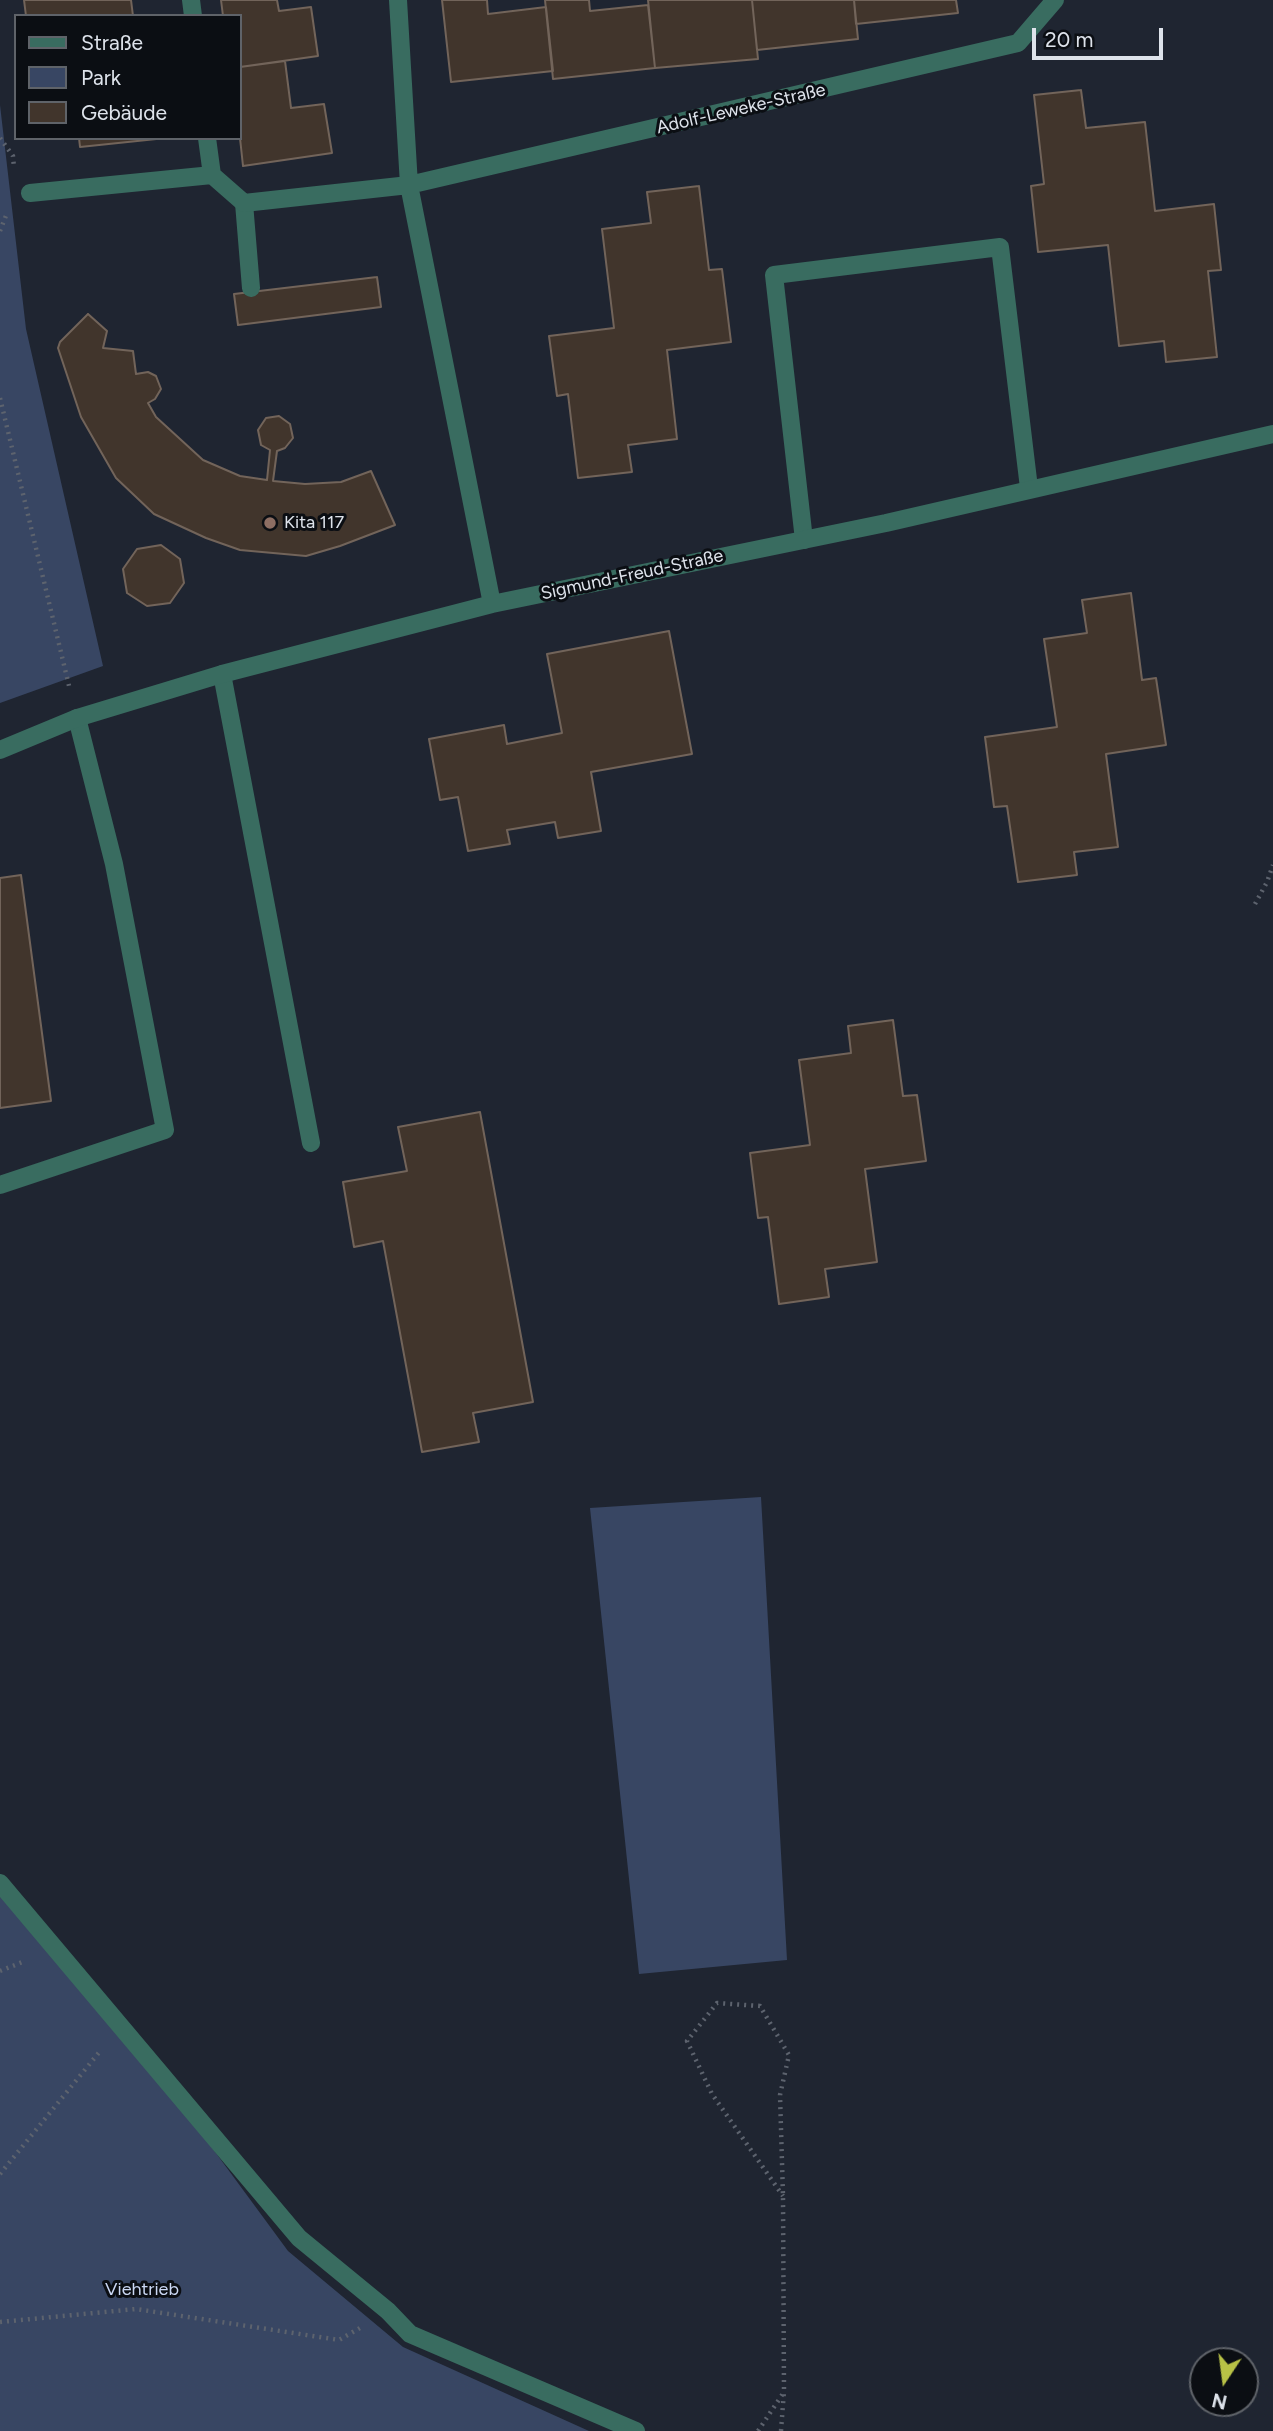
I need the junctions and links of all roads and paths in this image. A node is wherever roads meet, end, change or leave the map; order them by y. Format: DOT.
graph roads {
  1 [pos="398,0"];
  2 [pos="1055,0"];
  3 [pos="207,140"];
  4 [pos="212,175"];
  5 [pos="409,185"];
  6 [pos="30,192"];
  7 [pos="244,203"];
  8 [pos="251,288"];
  9 [pos="0,398"];
  10 [pos="1273,434"];
  11 [pos="1029,488"];
  12 [pos="804,540"];
  13 [pos="492,604"];
  14 [pos="222,674"];
  15 [pos="77,718"];
  16 [pos="0,750"];
  17 [pos="1273,865"];
  18 [pos="1255,904"];
  19 [pos="311,1143"];
  20 [pos="0,1185"];
  21 [pos="0,1883"];
  22 [pos="121,2024"];
  23 [pos="0,2174"];
  24 [pos="783,2196"];
  25 [pos="388,2311"];
  26 [pos="0,2322"];
  27 [pos="784,2391"];
  28 [pos="636,2431"];
  29 [pos="758,2431"];
  30 [pos="781,2431"];
  1 -- 5 [label="street"];
  2 -- 5 [label="street, Adolf-Leweke-Straße"];
  3 -- 4 [label="street"];
  4 -- 6 [label="street"];
  4 -- 7 [label="street"];
  5 -- 7 [label="street, Adolf-Leweke-Straße"];
  5 -- 13 [label="street"];
  7 -- 8 [label="street"];
  9 -- 15 [label="path"];
  10 -- 11 [label="street, Sigmund-Freud-Straße"];
  11 -- 12 [label="street, Sigmund-Freud-Straße"];
  11 -- 12 [label="street"];
  12 -- 13 [label="street, Sigmund-Freud-Straße"];
  13 -- 14 [label="street, Sigmund-Freud-Straße"];
  14 -- 15 [label="street, Sigmund-Freud-Straße"];
  14 -- 19 [label="street"];
  15 -- 16 [label="street, Sigmund-Freud-Straße"];
  15 -- 20 [label="street"];
  17 -- 18 [label="path"];
  21 -- 22 [label="street"];
  22 -- 23 [label="path"];
  22 -- 25 [label="street"];
  24 -- 24 [label="path"];
  24 -- 27 [label="path"];
  25 -- 26 [label="path"];
  25 -- 28 [label="street"];
  27 -- 29 [label="path"];
  27 -- 30 [label="path"];
}
